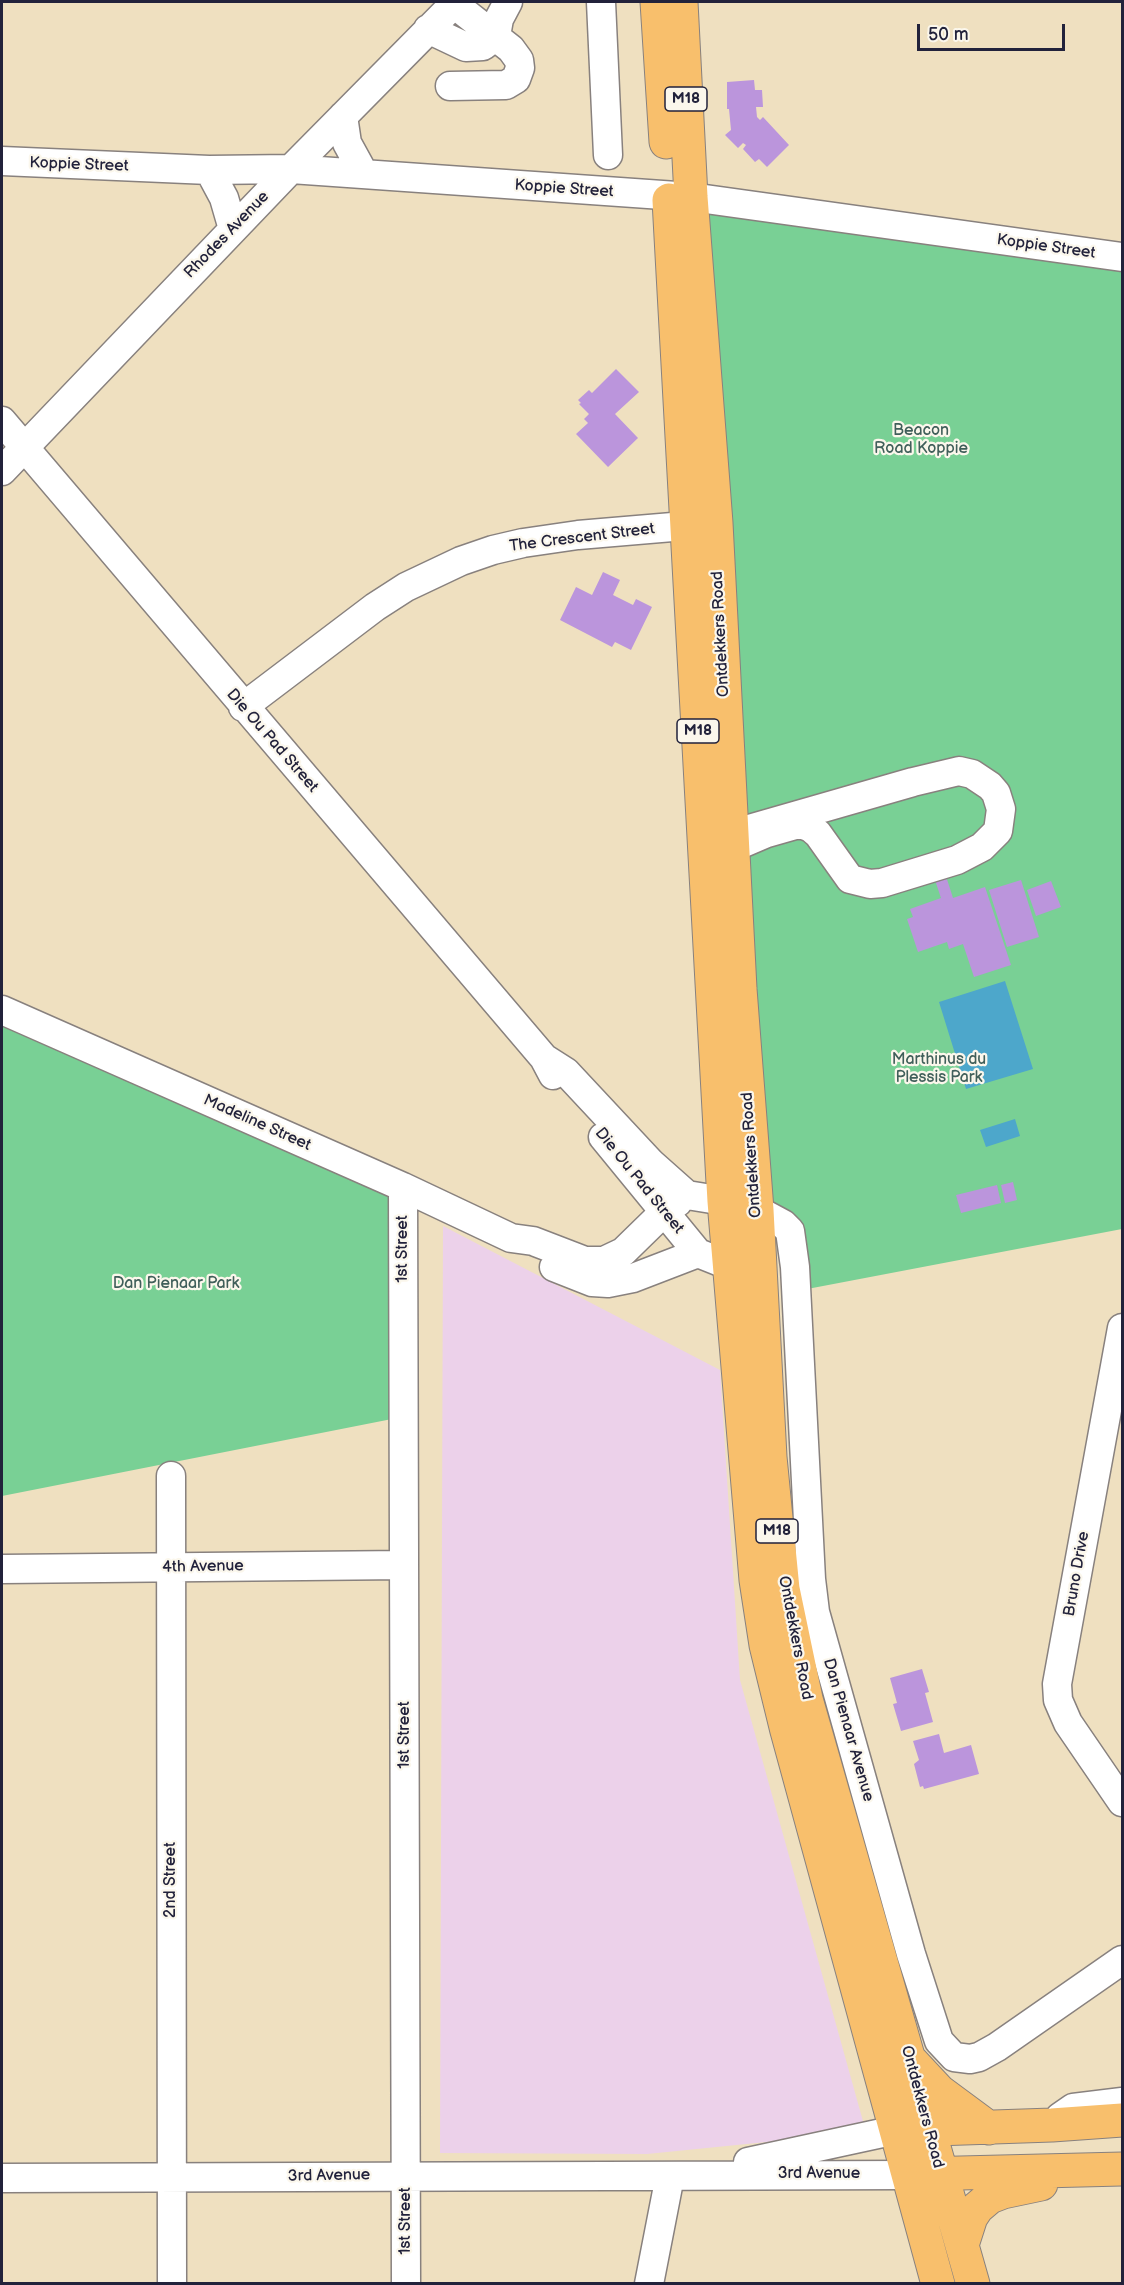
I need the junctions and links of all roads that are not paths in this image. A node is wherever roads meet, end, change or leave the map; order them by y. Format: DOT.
graph roads {
  1 [pos="508,2"];
  2 [pos="601,2"];
  3 [pos="657,2"];
  4 [pos="681,2"];
  5 [pos="455,3"];
  6 [pos="428,29"];
  7 [pos="496,36"];
  8 [pos="450,86"];
  9 [pos="343,116"];
  10 [pos="608,155"];
  11 [pos="2,161"];
  12 [pos="291,169"];
  13 [pos="209,170"];
  14 [pos="364,174"];
  15 [pos="680,197"];
  16 [pos="233,229"];
  17 [pos="1122,257"];
  18 [pos="2,422"];
  19 [pos="24,448"];
  20 [pos="2,471"];
  21 [pos="701,524"];
  22 [pos="243,707"];
  23 [pos="732,841"];
  24 [pos="2,1010"];
  25 [pos="544,1058"];
  26 [pos="403,1187"];
  27 [pos="687,1195"];
  28 [pos="724,1201"];
  29 [pos="757,1210"];
  30 [pos="664,1212"];
  31 [pos="512,1238"];
  32 [pos="698,1253"];
  33 [pos="743,1267"];
  34 [pos="1122,1328"];
  35 [pos="171,1476"];
  36 [pos="404,1564"];
  37 [pos="170,1567"];
  38 [pos="2,1569"];
  39 [pos="1122,1802"];
  40 [pos="1122,1960"];
  41 [pos="909,2060"];
  42 [pos="1122,2102"];
  43 [pos="1122,2120"];
  44 [pos="1052,2125"];
  45 [pos="989,2128"];
  46 [pos="912,2130"];
  47 [pos="1122,2169"];
  48 [pos="940,2172"];
  49 [pos="407,2175"];
  50 [pos="681,2175"];
  51 [pos="908,2175"];
  52 [pos="2,2178"];
  53 [pos="171,2178"];
  54 [pos="962,2245"];
  55 [pos="172,2283"];
  56 [pos="406,2283"];
  57 [pos="650,2283"];
  58 [pos="938,2283"];
  59 [pos="973,2283"];
  1 -- 7 [label="street"];
  2 -- 10 [label="street"];
  3 -- 15 [label="main road, Ontdekkers Road / M18"];
  4 -- 15 [label="main road, Ontdekkers Road / M18"];
  5 -- 6 [label="street, Rhodes Avenue"];
  5 -- 7 [label="street"];
  6 -- 7 [label="street"];
  6 -- 9 [label="street, Rhodes Avenue"];
  7 -- 8 [label="street"];
  9 -- 12 [label="street, Rhodes Avenue"];
  9 -- 14 [label="street"];
  11 -- 13 [label="street, Koppie Street"];
  12 -- 13 [label="street, Koppie Street"];
  12 -- 14 [label="street, Koppie Street"];
  12 -- 16 [label="street, Rhodes Avenue"];
  13 -- 16 [label="street"];
  14 -- 15 [label="street, Koppie Street"];
  15 -- 17 [label="street, Koppie Street"];
  15 -- 21 [label="main road, Ontdekkers Road / M18"];
  16 -- 19 [label="street, Rhodes Avenue"];
  18 -- 19 [label="street, Die Ou Pad Street"];
  19 -- 20 [label="street, Rhodes Avenue"];
  19 -- 22 [label="street, Die Ou Pad Street"];
  21 -- 22 [label="street, The Crescent Street"];
  21 -- 23 [label="main road, Ontdekkers Road / M18"];
  21 -- 28 [label="main road, Ontdekkers Road / M18"];
  22 -- 25 [label="street, Die Ou Pad Street"];
  23 -- 23 [label="street"];
  23 -- 29 [label="main road, Ontdekkers Road / M18"];
  24 -- 26 [label="street, Madeline Street"];
  25 -- 27 [label="street, Die Ou Pad Street"];
  25 -- 30 [label="street, Die Ou Pad Street"];
  26 -- 31 [label="street, Madeline Street"];
  26 -- 36 [label="street, 1st Street"];
  27 -- 28 [label="street, Die Ou Pad Street"];
  27 -- 30 [label="street, Madeline Street"];
  28 -- 29 [label="street, Die Ou Pad Street"];
  28 -- 33 [label="main road, Ontdekkers Road / M18"];
  29 -- 33 [label="main road, Ontdekkers Road / M18"];
  29 -- 40 [label="street, Dan Pienaar Avenue"];
  30 -- 31 [label="street, Madeline Street"];
  30 -- 32 [label="street, Die Ou Pad Street"];
  31 -- 32 [label="street, Madeline Street"];
  32 -- 33 [label="street, Die Ou Pad Street"];
  33 -- 41 [label="main road, Ontdekkers Road / M18"];
  33 -- 46 [label="main road, Ontdekkers Road / M18"];
  34 -- 39 [label="street, Bruno Drive"];
  35 -- 37 [label="street, 2nd Street"];
  36 -- 37 [label="street, 4th Avenue"];
  36 -- 49 [label="street, 1st Street"];
  37 -- 38 [label="street, 4th Avenue"];
  37 -- 53 [label="street, 2nd Street"];
  41 -- 45 [label="main road"];
  41 -- 46 [label="main road, Ontdekkers Road / M18"];
  42 -- 44 [label="street"];
  43 -- 44 [label="main road"];
  44 -- 45 [label="main road"];
  45 -- 46 [label="main road"];
  46 -- 48 [label="main road, Ontdekkers Road / M18"];
  46 -- 50 [label="street, 3rd Avenue"];
  46 -- 51 [label="main road, Ontdekkers Road / M18"];
  47 -- 48 [label="main road"];
  47 -- 54 [label="main road"];
  48 -- 51 [label="main road"];
  48 -- 54 [label="main road, Ontdekkers Road / M18"];
  49 -- 50 [label="street, 3rd Avenue"];
  49 -- 53 [label="street, 3rd Avenue"];
  49 -- 56 [label="street, 1st Street"];
  50 -- 51 [label="street, 3rd Avenue"];
  50 -- 57 [label="street"];
  51 -- 58 [label="main road, Ontdekkers Road / M18"];
  52 -- 53 [label="street, 3rd Avenue"];
  53 -- 55 [label="street, 2nd Street"];
  54 -- 59 [label="main road, Ontdekkers Road / M18"];
}
